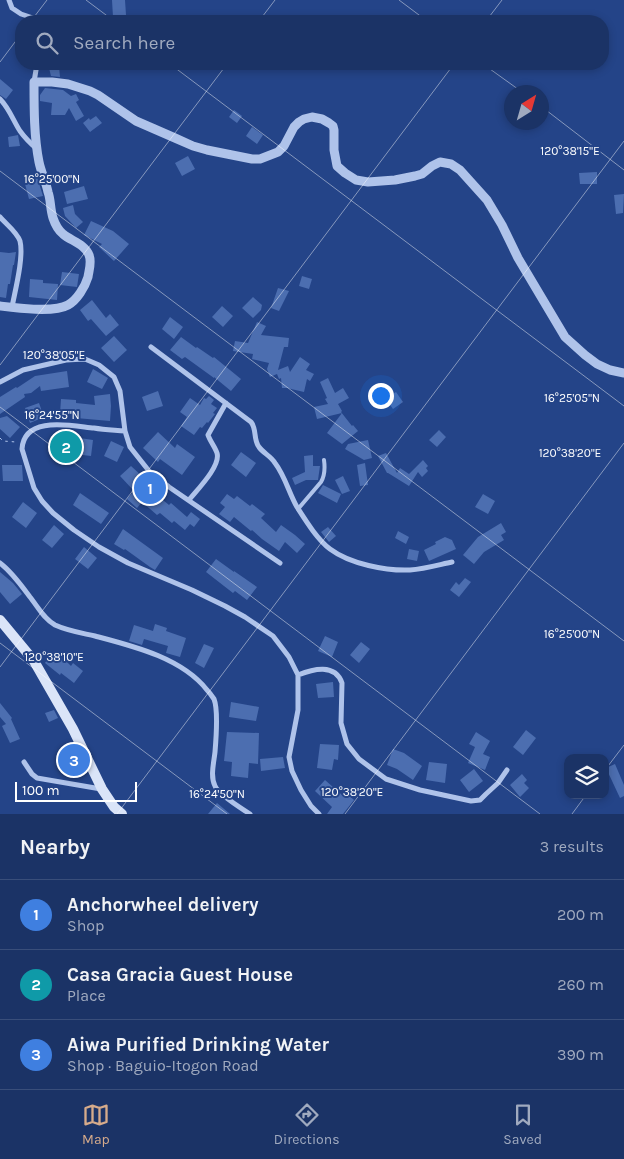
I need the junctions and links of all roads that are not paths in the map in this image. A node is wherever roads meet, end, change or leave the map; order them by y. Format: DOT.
graph roads {
  1 [pos="9,0"];
  2 [pos="24,15"];
  3 [pos="36,70"];
  4 [pos="34,82"];
  5 [pos="0,99"];
  6 [pos="37,149"];
  7 [pos="0,217"];
  8 [pos="0,306"];
  9 [pos="12,307"];
  10 [pos="152,347"];
  11 [pos="624,373"];
  12 [pos="0,382"];
  13 [pos="226,403"];
  14 [pos="125,431"];
  15 [pos="324,460"];
  16 [pos="189,500"];
  17 [pos="298,509"];
  18 [pos="452,562"];
  19 [pos="0,563"];
  20 [pos="280,563"];
  21 [pos="0,620"];
  22 [pos="298,675"];
  23 [pos="24,762"];
  24 [pos="506,770"];
  25 [pos="102,789"];
  26 [pos="122,814"];
  27 [pos="250,814"];
  28 [pos="320,814"];
  1 -- 2 [label="street"];
  3 -- 4 [label="street"];
  4 -- 6 [label="street"];
  4 -- 11 [label="street"];
  5 -- 6 [label="street"];
  6 -- 9 [label="street"];
  7 -- 9 [label="street"];
  8 -- 9 [label="street"];
  10 -- 13 [label="street"];
  12 -- 14 [label="street"];
  13 -- 16 [label="street"];
  13 -- 17 [label="street"];
  14 -- 16 [label="street"];
  14 -- 22 [label="street"];
  15 -- 17 [label="lane"];
  16 -- 20 [label="street"];
  17 -- 18 [label="street"];
  19 -- 27 [label="street"];
  21 -- 25 [label="main road"];
  22 -- 24 [label="street"];
  22 -- 28 [label="street"];
  23 -- 25 [label="street"];
  25 -- 26 [label="main road"];
}
